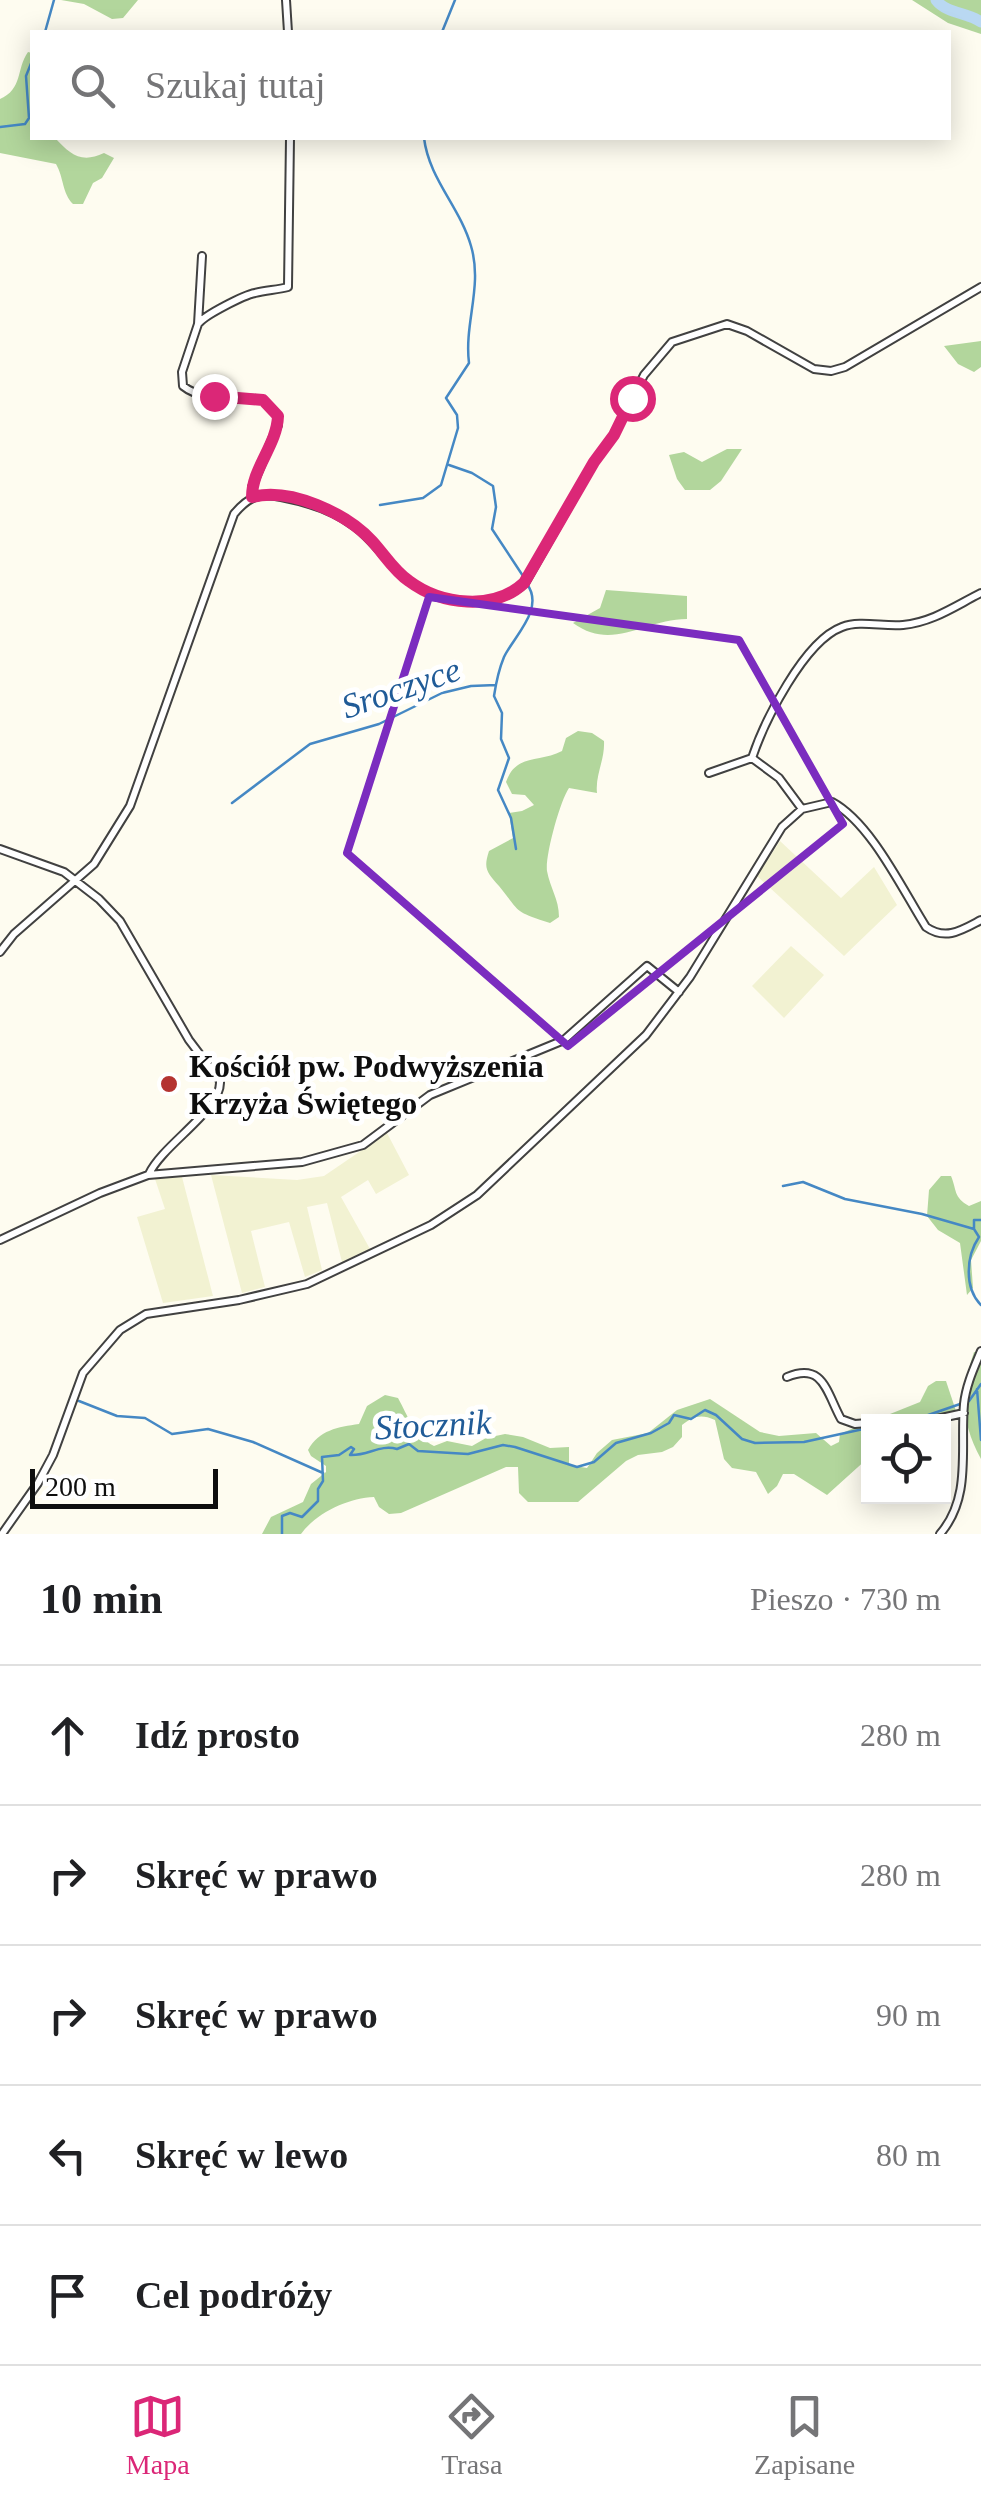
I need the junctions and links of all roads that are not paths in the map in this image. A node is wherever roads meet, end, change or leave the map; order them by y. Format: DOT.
graph roads {
  1 [pos="286,0"];
  2 [pos="288,30"];
  3 [pos="290,140"];
  4 [pos="202,256"];
  5 [pos="981,287"];
  6 [pos="198,324"];
  7 [pos="252,497"];
  8 [pos="981,594"];
  9 [pos="752,758"];
  10 [pos="709,773"];
  11 [pos="802,809"];
  12 [pos="0,848"];
  13 [pos="77,882"];
  14 [pos="981,920"];
  15 [pos="0,952"];
  16 [pos="679,992"];
  17 [pos="148,1175"];
  18 [pos="0,1240"];
  19 [pos="981,1351"];
  20 [pos="787,1377"];
  21 [pos="964,1412"];
  22 [pos="951,1415"];
  23 [pos="861,1424"];
  24 [pos="2,1534"];
  25 [pos="940,1534"];
  1 -- 2 [label="street"];
  3 -- 6 [label="street"];
  4 -- 6 [label="street"];
  5 -- 7 [label="street"];
  6 -- 7 [label="street"];
  7 -- 13 [label="street"];
  8 -- 9 [label="street"];
  9 -- 10 [label="street"];
  9 -- 11 [label="street"];
  11 -- 14 [label="street"];
  11 -- 16 [label="street"];
  12 -- 13 [label="street"];
  13 -- 15 [label="street"];
  13 -- 17 [label="street"];
  16 -- 17 [label="street"];
  16 -- 24 [label="street"];
  17 -- 18 [label="street"];
  19 -- 21 [label="street"];
  20 -- 23 [label="street"];
  21 -- 22 [label="street"];
  21 -- 25 [label="street"];
}
